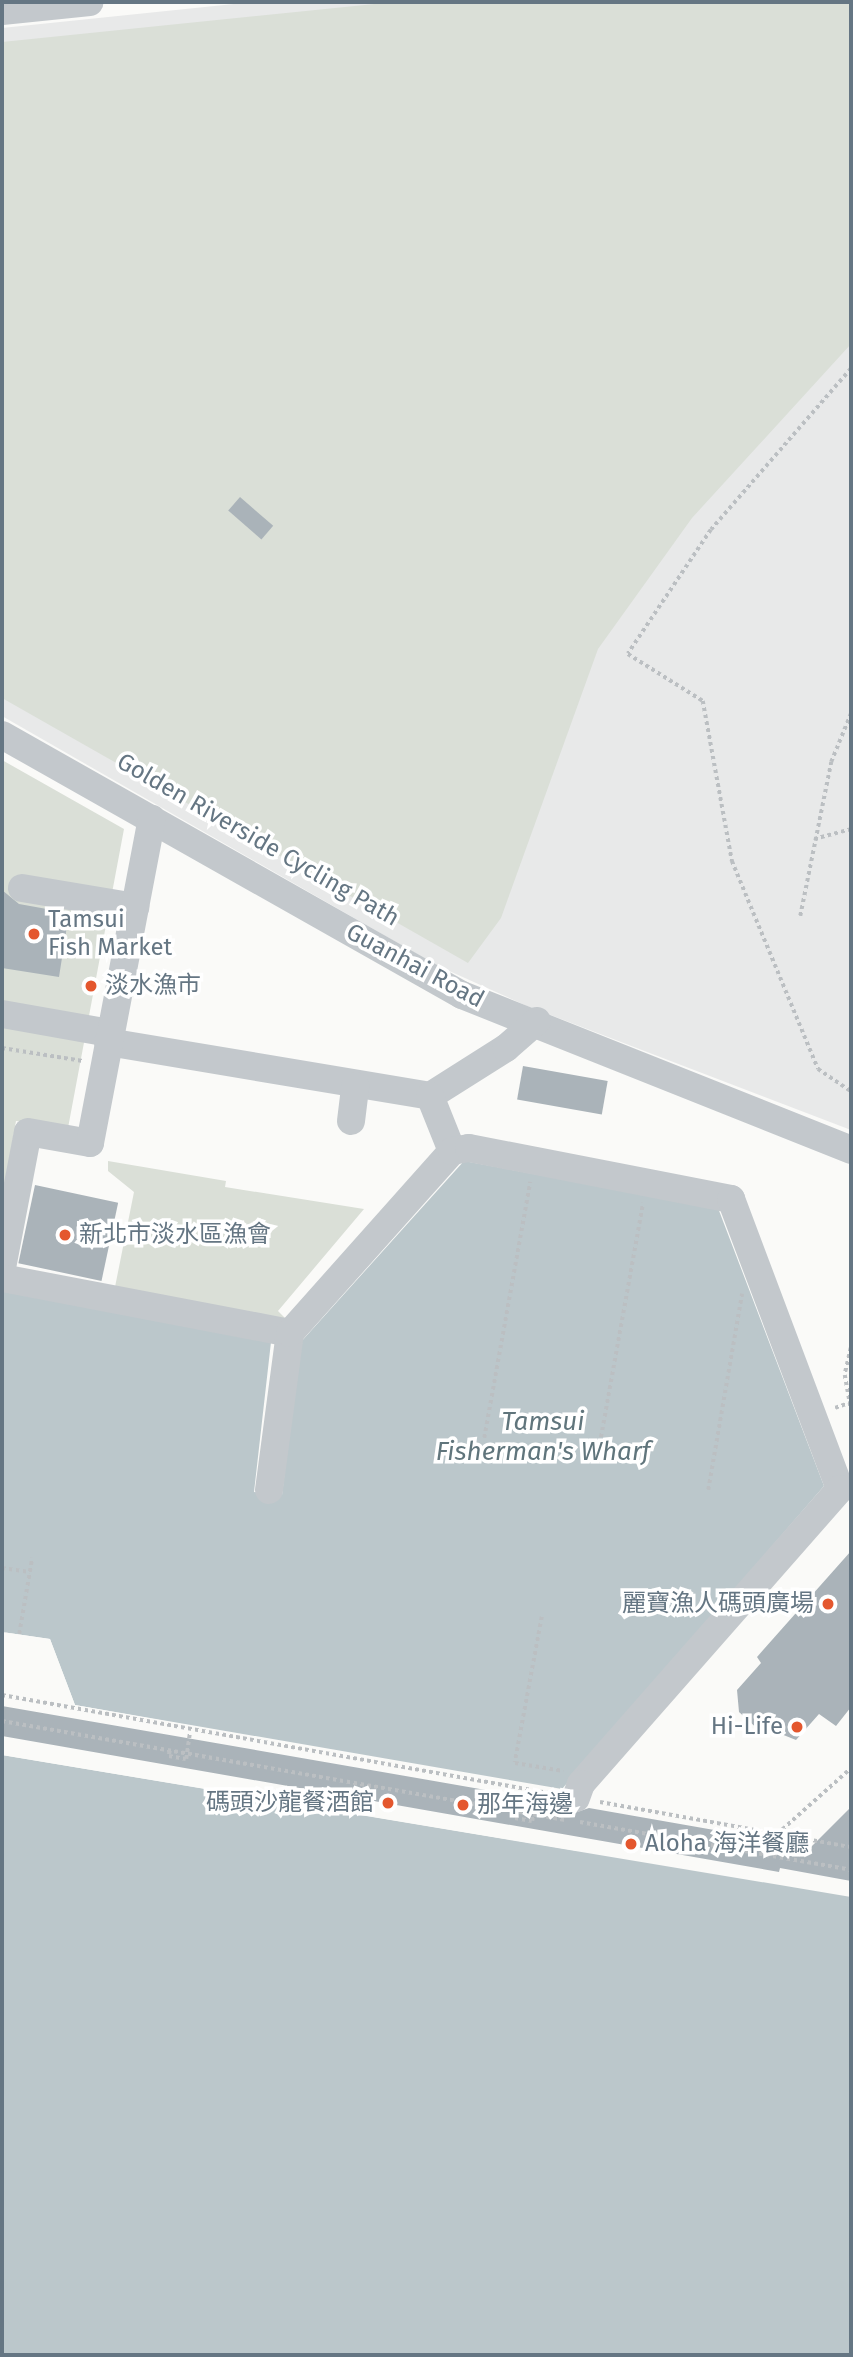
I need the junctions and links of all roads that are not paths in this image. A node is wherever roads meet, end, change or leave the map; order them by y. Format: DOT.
graph roads {
  1 [pos="90,2"];
  2 [pos="2,11"];
  3 [pos="2,735"];
  4 [pos="152,819"];
  5 [pos="22,888"];
  6 [pos="135,907"];
  7 [pos="2,1014"];
  8 [pos="537,1021"];
  9 [pos="108,1047"];
  10 [pos="355,1086"];
  11 [pos="430,1096"];
  12 [pos="351,1121"];
  13 [pos="461,1149"];
  14 [pos="851,1150"];
  15 [pos="2,1268"];
  16 [pos="2,1278"];
  17 [pos="290,1333"];
  18 [pos="269,1490"];
  19 [pos="576,1786"];
  1 -- 2 [label="street"];
  3 -- 4 [label="street, Guanhai Road"];
  4 -- 6 [label="street"];
  4 -- 8 [label="street, Guanhai Road"];
  5 -- 6 [label="street"];
  6 -- 9 [label="street"];
  7 -- 9 [label="street"];
  8 -- 11 [label="street"];
  8 -- 14 [label="street, Guanhai Road"];
  9 -- 10 [label="street"];
  9 -- 15 [label="street"];
  10 -- 11 [label="street"];
  10 -- 12 [label="street"];
  11 -- 13 [label="street"];
  13 -- 17 [label="street"];
  13 -- 19 [label="street"];
  16 -- 17 [label="street"];
  17 -- 18 [label="street"];
}
